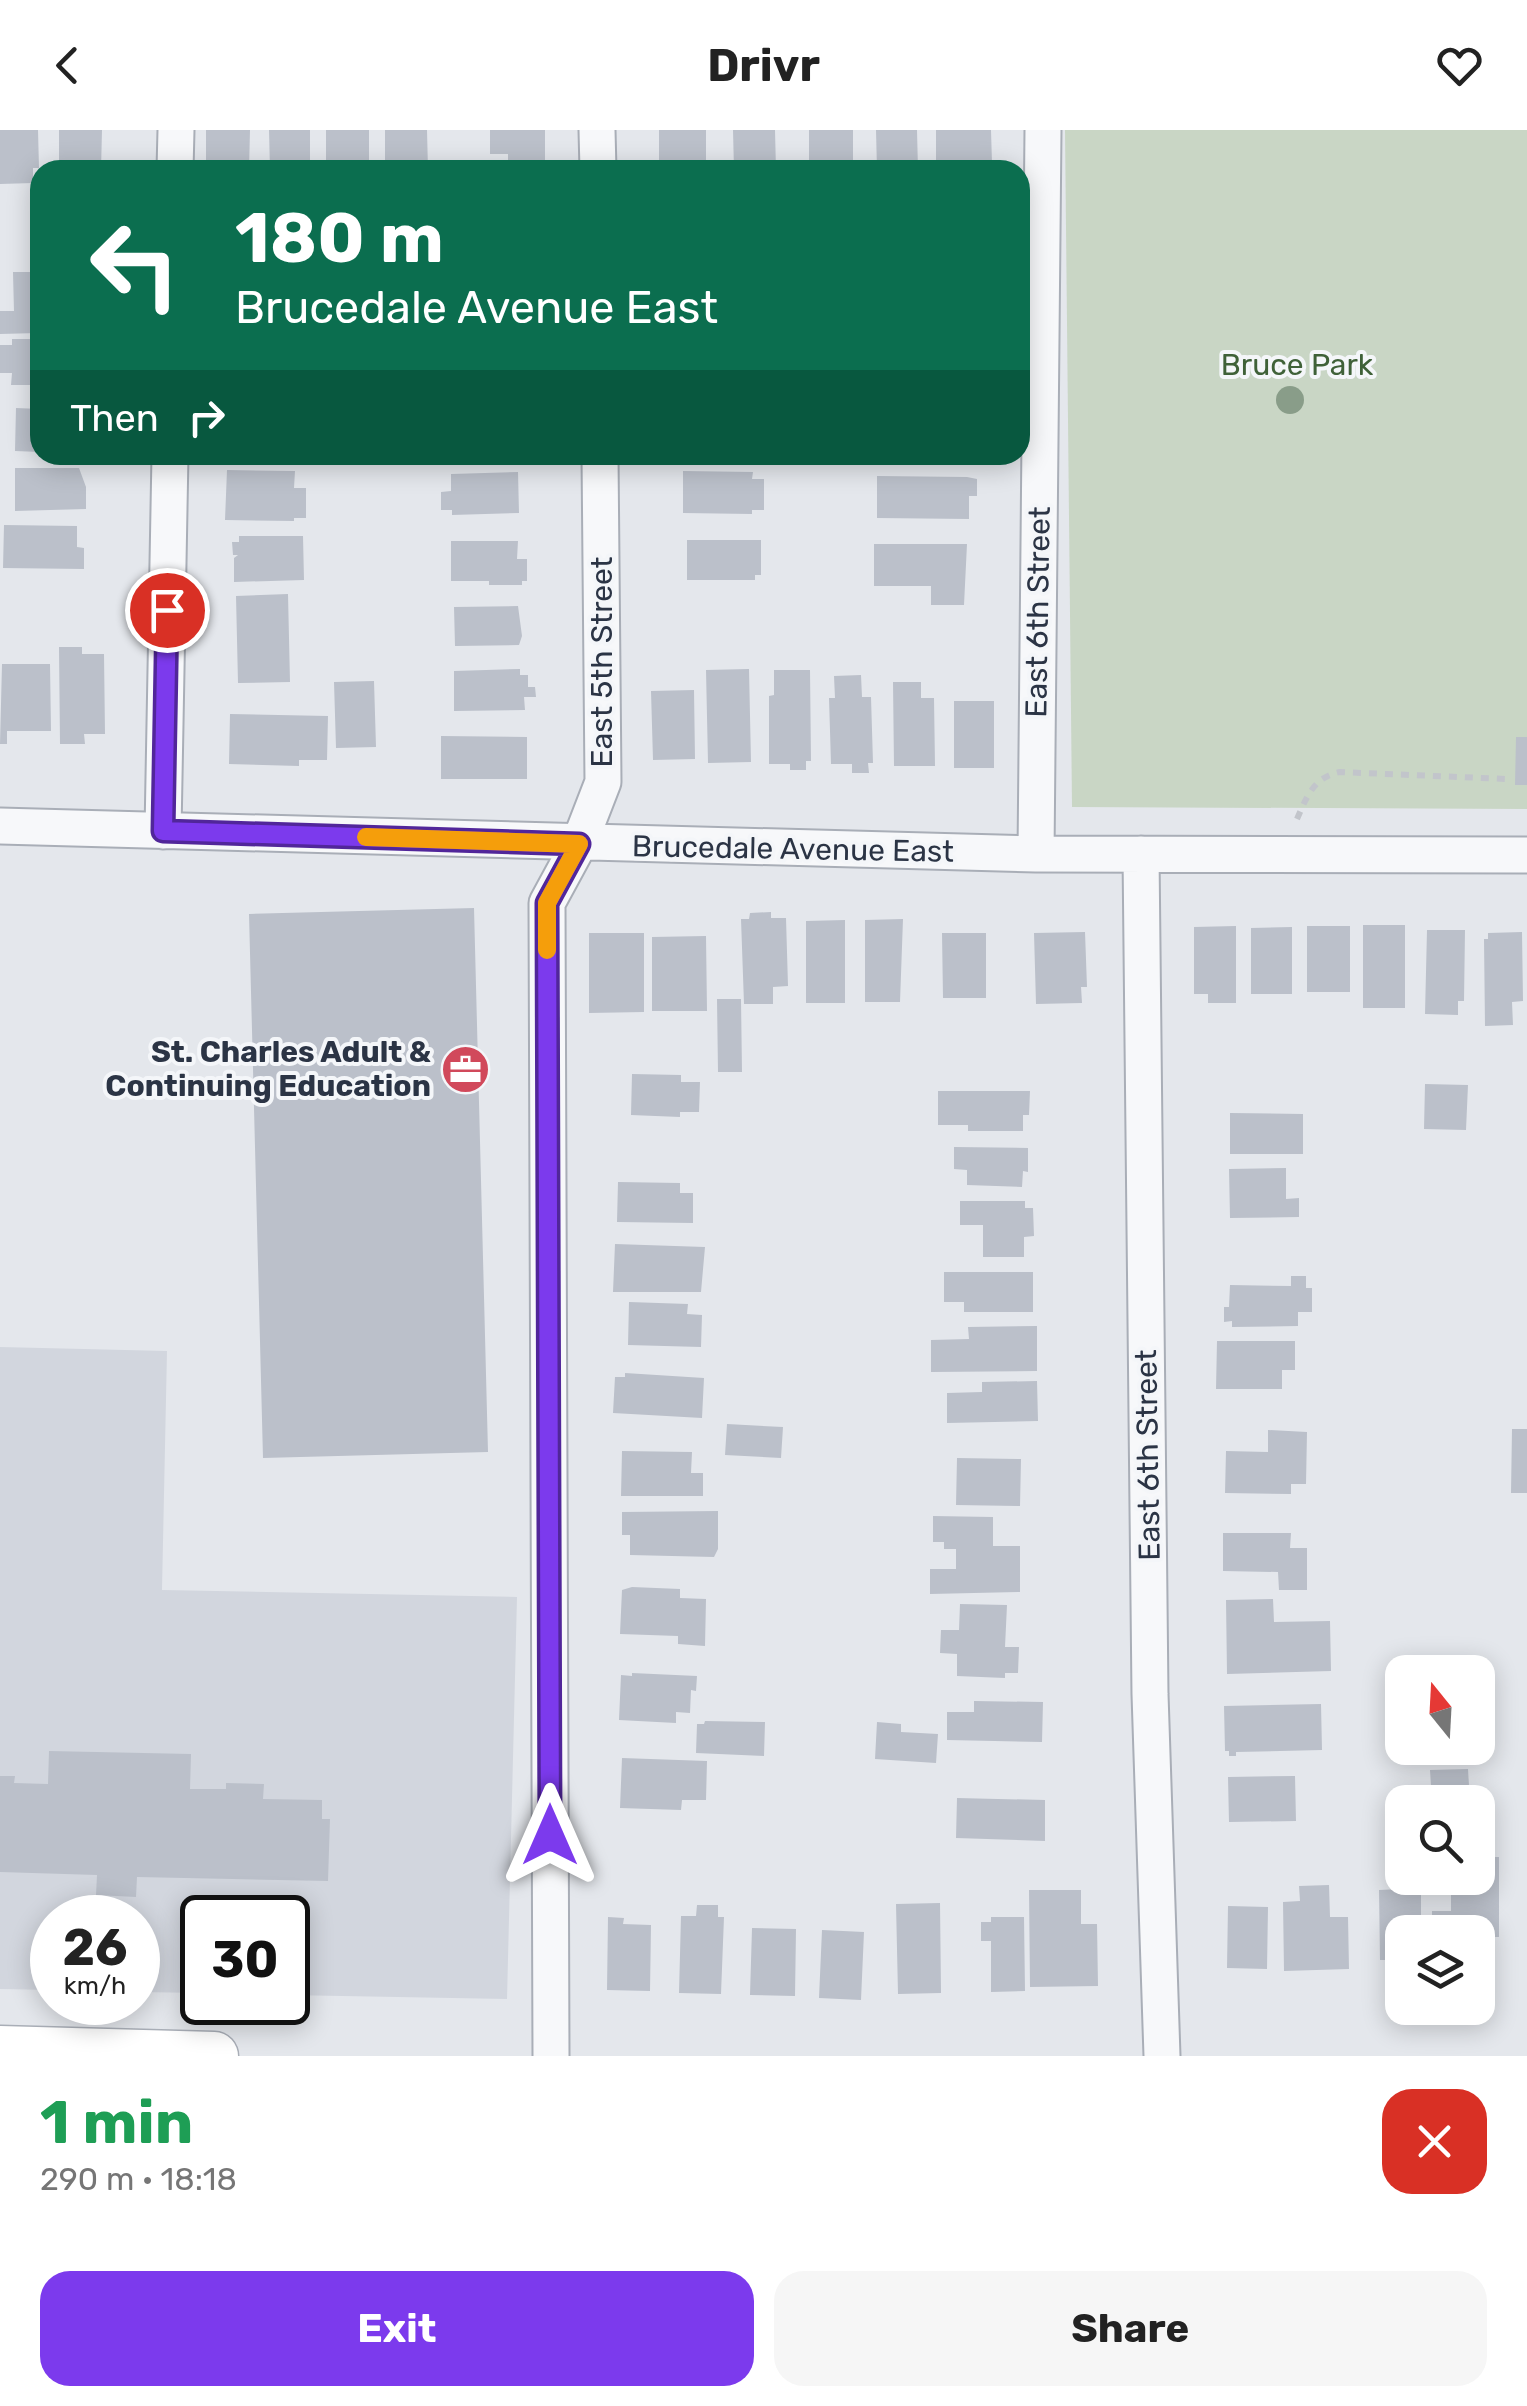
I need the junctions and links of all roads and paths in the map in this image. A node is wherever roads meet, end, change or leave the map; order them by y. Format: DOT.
graph roads {
  1 [pos="176,130"];
  2 [pos="598,130"];
  3 [pos="1043,130"];
  4 [pos="175,160"];
  5 [pos="598,160"];
  6 [pos="170,465"];
  7 [pos="600,465"];
  8 [pos="1506,779"];
  9 [pos="0,826"];
  10 [pos="163,831"];
  11 [pos="579,844"];
  12 [pos="1036,854"];
  13 [pos="1141,854"];
  14 [pos="1288,854"];
  15 [pos="1527,856"];
  16 [pos="0,2050"];
  17 [pos="214,2056"];
  18 [pos="551,2056"];
  19 [pos="1162,2056"];
  1 -- 4 [label="street"];
  2 -- 5 [label="street"];
  3 -- 12 [label="street, East 6th Street"];
  6 -- 10 [label="street"];
  7 -- 11 [label="street, East 5th Street"];
  8 -- 14 [label="path"];
  9 -- 10 [label="street, Brucedale Avenue East"];
  10 -- 11 [label="street, Brucedale Avenue East"];
  11 -- 12 [label="street, Brucedale Avenue East"];
  11 -- 18 [label="street, East 5th Street"];
  12 -- 13 [label="street, Brucedale Avenue East"];
  13 -- 14 [label="street, Brucedale Avenue East"];
  13 -- 19 [label="street, East 6th Street"];
  14 -- 15 [label="street, Brucedale Avenue East"];
  16 -- 17 [label="main road"];
}
